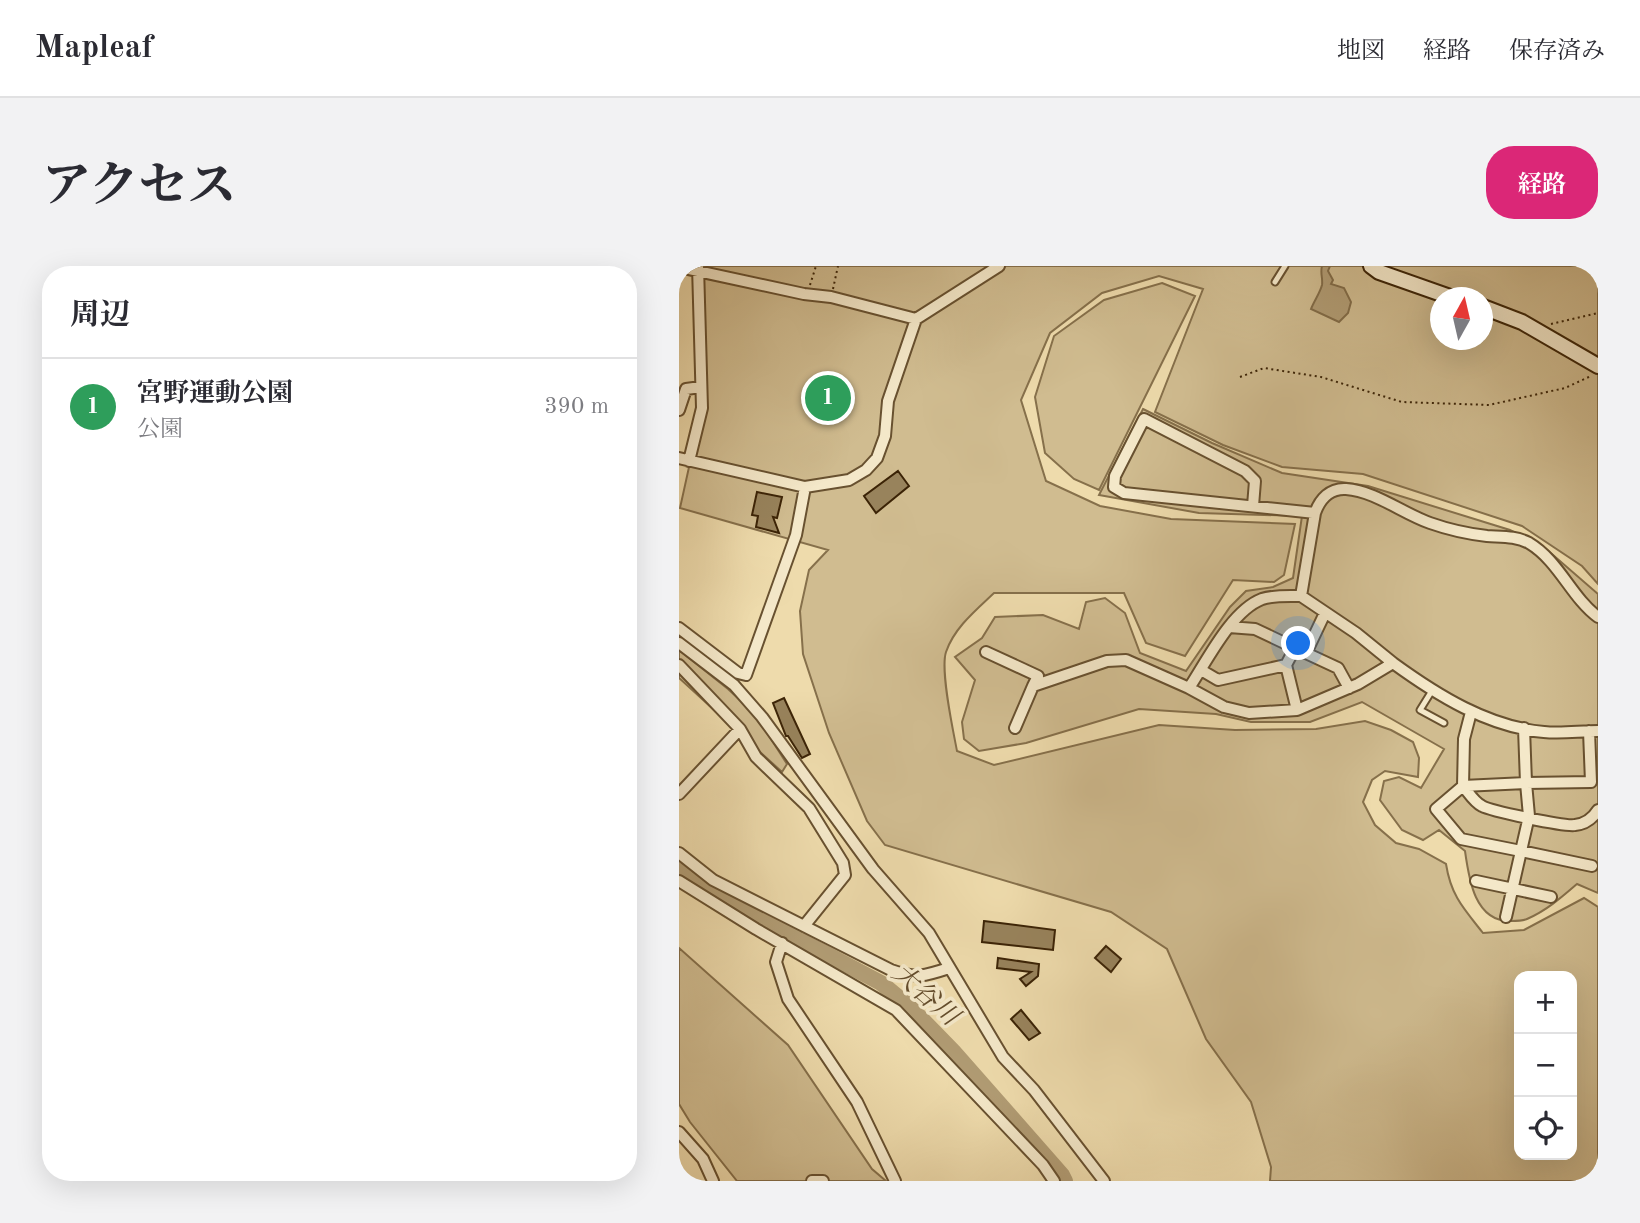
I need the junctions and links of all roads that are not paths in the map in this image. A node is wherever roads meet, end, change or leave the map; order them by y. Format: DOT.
graph roads {
  1 [pos="999,266"];
  2 [pos="1285,266"];
  3 [pos="1371,266"];
  4 [pos="679,267"];
  5 [pos="697,268"];
  6 [pos="1275,282"];
  7 [pos="1430,290"];
  8 [pos="1493,311"];
  9 [pos="916,319"];
  10 [pos="1598,366"];
  11 [pos="701,387"];
  12 [pos="679,410"];
  13 [pos="684,460"];
  14 [pos="806,487"];
  15 [pos="1253,506"];
  16 [pos="1315,513"];
  17 [pos="1301,596"];
  18 [pos="1325,613"];
  19 [pos="1598,617"];
  20 [pos="1229,627"];
  21 [pos="679,628"];
  22 [pos="679,643"];
  23 [pos="1294,648"];
  24 [pos="986,652"];
  25 [pos="1306,653"];
  26 [pos="1392,663"];
  27 [pos="679,665"];
  28 [pos="1286,665"];
  29 [pos="1201,670"];
  30 [pos="1033,686"];
  31 [pos="1189,688"];
  32 [pos="1349,688"];
  33 [pos="1433,689"];
  34 [pos="1297,710"];
  35 [pos="1471,712"];
  36 [pos="1444,723"];
  37 [pos="1015,728"];
  38 [pos="1524,728"];
  39 [pos="740,729"];
  40 [pos="1594,731"];
  41 [pos="1526,783"];
  42 [pos="1463,786"];
  43 [pos="679,794"];
  44 [pos="1598,810"];
  45 [pos="1529,816"];
  46 [pos="1521,851"];
  47 [pos="679,853"];
  48 [pos="1592,866"];
  49 [pos="679,881"];
  50 [pos="1476,881"];
  51 [pos="1513,888"];
  52 [pos="1551,897"];
  53 [pos="1506,918"];
  54 [pos="804,926"];
  55 [pos="782,943"];
  56 [pos="949,968"];
  57 [pos="679,1132"];
  58 [pos="713,1181"];
  59 [pos="812,1181"];
  60 [pos="823,1181"];
  61 [pos="895,1181"];
  62 [pos="1054,1181"];
  63 [pos="1104,1181"];
  1 -- 9 [label="street"];
  2 -- 6 [label="lane"];
  3 -- 7 [label="street"];
  4 -- 5 [label="street"];
  5 -- 9 [label="street"];
  5 -- 11 [label="street"];
  8 -- 10 [label="street"];
  9 -- 14 [label="street"];
  11 -- 12 [label="street"];
  11 -- 13 [label="street"];
  13 -- 14 [label="street"];
  14 -- 21 [label="street"];
  15 -- 15 [label="street"];
  15 -- 16 [label="street"];
  16 -- 17 [label="street"];
  16 -- 19 [label="street"];
  17 -- 18 [label="street"];
  17 -- 20 [label="street"];
  18 -- 25 [label="street"];
  18 -- 26 [label="street"];
  20 -- 23 [label="street"];
  20 -- 29 [label="street"];
  22 -- 56 [label="street"];
  23 -- 25 [label="street"];
  23 -- 28 [label="street"];
  24 -- 30 [label="street"];
  25 -- 32 [label="street"];
  26 -- 32 [label="street"];
  26 -- 33 [label="street"];
  27 -- 39 [label="street"];
  28 -- 29 [label="street"];
  28 -- 34 [label="street"];
  29 -- 31 [label="street"];
  30 -- 31 [label="street"];
  30 -- 37 [label="street"];
  31 -- 34 [label="street"];
  32 -- 34 [label="street"];
  33 -- 35 [label="street"];
  33 -- 36 [label="lane"];
  35 -- 38 [label="street"];
  35 -- 42 [label="street"];
  38 -- 40 [label="street"];
  38 -- 41 [label="street"];
  39 -- 43 [label="street"];
  39 -- 54 [label="street"];
  40 -- 41 [label="street"];
  41 -- 42 [label="street"];
  41 -- 45 [label="street"];
  42 -- 45 [label="street"];
  42 -- 46 [label="street"];
  44 -- 45 [label="street"];
  45 -- 46 [label="street"];
  46 -- 48 [label="street"];
  46 -- 51 [label="street"];
  47 -- 54 [label="street"];
  49 -- 55 [label="street"];
  50 -- 51 [label="street"];
  51 -- 52 [label="street"];
  51 -- 53 [label="street"];
  54 -- 56 [label="street"];
  55 -- 61 [label="street"];
  55 -- 62 [label="street"];
  56 -- 63 [label="street"];
  57 -- 58 [label="street"];
  59 -- 60 [label="street"];
}
